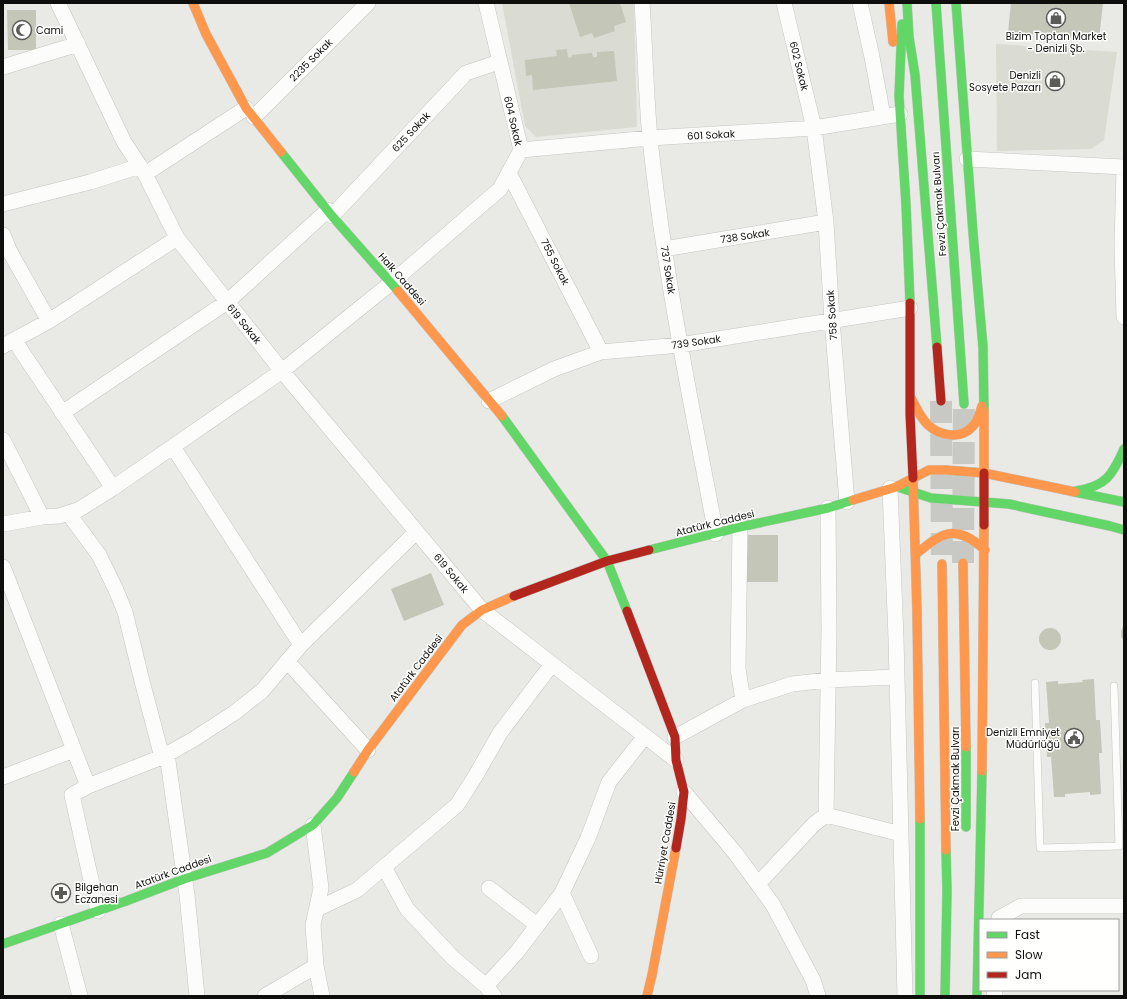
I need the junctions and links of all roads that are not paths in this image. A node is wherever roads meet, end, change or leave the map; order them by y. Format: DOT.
graph roads {
  1 [pos="59,3"];
  2 [pos="192,3"];
  3 [pos="368,3"];
  4 [pos="486,3"];
  5 [pos="642,3"];
  6 [pos="784,3"];
  7 [pos="860,3"];
  8 [pos="889,3"];
  9 [pos="903,3"];
  10 [pos="907,3"];
  11 [pos="916,3"];
  12 [pos="936,3"];
  13 [pos="940,3"];
  14 [pos="956,3"];
  15 [pos="78,44"];
  16 [pos="939,49"];
  17 [pos="499,62"];
  18 [pos="3,66"];
  19 [pos="915,75"];
  20 [pos="899,96"];
  21 [pos="250,113"];
  22 [pos="900,114"];
  23 [pos="883,116"];
  24 [pos="814,128"];
  25 [pos="650,138"];
  26 [pos="521,150"];
  27 [pos="967,158"];
  28 [pos="1124,168"];
  29 [pos="143,170"];
  30 [pos="509,172"];
  31 [pos="3,204"];
  32 [pos="330,213"];
  33 [pos="826,222"];
  34 [pos="3,236"];
  35 [pos="177,238"];
  36 [pos="1123,246"];
  37 [pos="664,249"];
  38 [pos="391,283"];
  39 [pos="227,302"];
  40 [pos="910,308"];
  41 [pos="1124,317"];
  42 [pos="832,320"];
  43 [pos="49,321"];
  44 [pos="8,343"];
  45 [pos="680,344"];
  46 [pos="601,352"];
  47 [pos="282,370"];
  48 [pos="910,398"];
  49 [pos="983,398"];
  50 [pos="489,401"];
  51 [pos="941,401"];
  52 [pos="964,404"];
  53 [pos="62,413"];
  54 [pos="3,440"];
  55 [pos="173,446"];
  56 [pos="1124,449"];
  57 [pos="984,473"];
  58 [pos="912,478"];
  59 [pos="893,487"];
  60 [pos="113,488"];
  61 [pos="913,492"];
  62 [pos="1072,492"];
  63 [pos="847,502"];
  64 [pos="984,502"];
  65 [pos="1124,502"];
  66 [pos="828,508"];
  67 [pos="68,513"];
  68 [pos="42,517"];
  69 [pos="3,524"];
  70 [pos="740,527"];
  71 [pos="1124,530"];
  72 [pos="416,532"];
  73 [pos="716,534"];
  74 [pos="985,550"];
  75 [pos="916,554"];
  76 [pos="607,561"];
  77 [pos="963,563"];
  78 [pos="942,564"];
  79 [pos="3,567"];
  80 [pos="482,610"];
  81 [pos="300,645"];
  82 [pos="287,661"];
  83 [pos="552,664"];
  84 [pos="896,677"];
  85 [pos="828,680"];
  86 [pos="1035,683"];
  87 [pos="1114,686"];
  88 [pos="743,700"];
  89 [pos="645,736"];
  90 [pos="675,737"];
  91 [pos="1115,739"];
  92 [pos="1124,739"];
  93 [pos="74,750"];
  94 [pos="368,750"];
  95 [pos="165,755"];
  96 [pos="676,760"];
  97 [pos="3,777"];
  98 [pos="88,786"];
  99 [pos="684,792"];
  100 [pos="826,815"];
  101 [pos="313,825"];
  102 [pos="901,834"];
  103 [pos="966,837"];
  104 [pos="384,867"];
  105 [pos="184,879"];
  106 [pos="758,884"];
  107 [pos="489,888"];
  108 [pos="562,894"];
  109 [pos="1124,906"];
  110 [pos="316,909"];
  111 [pos="98,911"];
  112 [pos="979,919"];
  113 [pos="999,919"];
  114 [pos="62,924"];
  115 [pos="538,925"];
  116 [pos="979,928"];
  117 [pos="4,939"];
  118 [pos="591,956"];
  119 [pos="316,966"];
  120 [pos="490,991"];
  121 [pos="80,996"];
  122 [pos="197,996"];
  123 [pos="265,996"];
  124 [pos="322,996"];
  125 [pos="647,996"];
  126 [pos="818,996"];
  127 [pos="905,996"];
  128 [pos="920,996"];
  129 [pos="945,996"];
  130 [pos="978,996"];
  1 -- 15 [label="street, 619 Sokak"];
  2 -- 21 [label="main road, Halk Caddesi"];
  3 -- 21 [label="street, 2235 Sokak"];
  4 -- 17 [label="street, 604 Sokak"];
  5 -- 25 [label="street, 737 Sokak"];
  6 -- 24 [label="street, 602 Sokak"];
  7 -- 23 [label="street"];
  8 -- 20 [label="main road"];
  9 -- 20 [label="main road"];
  10 -- 19 [label="main road, Fevzi Çakmak Bulvarı"];
  11 -- 19 [label="main road"];
  12 -- 16 [label="main road, Fevzi Çakmak Bulvarı"];
  13 -- 16 [label="main road"];
  14 -- 27 [label="main road"];
  15 -- 18 [label="street"];
  15 -- 29 [label="street, 619 Sokak"];
  16 -- 52 [label="main road, Fevzi Çakmak Bulvarı"];
  17 -- 26 [label="street, 604 Sokak"];
  17 -- 32 [label="street, 625 Sokak"];
  19 -- 51 [label="main road, Fevzi Çakmak Bulvarı"];
  20 -- 22 [label="main road"];
  21 -- 29 [label="street, 2235 Sokak"];
  21 -- 32 [label="main road, Halk Caddesi"];
  22 -- 23 [label="street, 601 Sokak"];
  22 -- 40 [label="main road"];
  23 -- 24 [label="street, 601 Sokak"];
  24 -- 25 [label="street, 601 Sokak"];
  24 -- 33 [label="street, 758 Sokak"];
  25 -- 26 [label="street, 601 Sokak"];
  25 -- 37 [label="street, 737 Sokak"];
  26 -- 30 [label="street, 604 Sokak"];
  27 -- 28 [label="street"];
  27 -- 49 [label="main road"];
  28 -- 36 [label="street"];
  29 -- 31 [label="street, 2235 Sokak"];
  29 -- 35 [label="street, 619 Sokak"];
  30 -- 38 [label="street, 604 Sokak"];
  30 -- 46 [label="street, 755 Sokak"];
  32 -- 38 [label="main road, Halk Caddesi"];
  32 -- 39 [label="street, 625 Sokak"];
  33 -- 37 [label="street, 738 Sokak"];
  33 -- 42 [label="street, 758 Sokak"];
  34 -- 43 [label="street"];
  35 -- 39 [label="street, 619 Sokak"];
  35 -- 43 [label="street"];
  36 -- 41 [label="street"];
  37 -- 45 [label="street, 737 Sokak"];
  38 -- 47 [label="street, 604 Sokak"];
  38 -- 50 [label="main road, Halk Caddesi"];
  39 -- 47 [label="street, 619 Sokak"];
  39 -- 53 [label="street, 625 Sokak"];
  40 -- 42 [label="street, 739 Sokak"];
  40 -- 48 [label="main road"];
  42 -- 45 [label="street, 739 Sokak"];
  42 -- 63 [label="street, 758 Sokak"];
  43 -- 44 [label="street"];
  44 -- 53 [label="street"];
  45 -- 46 [label="street, 739 Sokak"];
  45 -- 73 [label="street, 737 Sokak"];
  46 -- 50 [label="street, 739 Sokak"];
  47 -- 55 [label="street, 604 Sokak"];
  47 -- 72 [label="street, 619 Sokak"];
  48 -- 49 [label="main road"];
  48 -- 58 [label="main road"];
  49 -- 57 [label="main road"];
  50 -- 76 [label="main road, Halk Caddesi"];
  53 -- 60 [label="street"];
  54 -- 68 [label="street"];
  55 -- 60 [label="street, 604 Sokak"];
  55 -- 81 [label="street"];
  56 -- 62 [label="main road"];
  57 -- 58 [label="main road, Atatürk Caddesi"];
  57 -- 62 [label="main road, Atatürk Caddesi"];
  57 -- 64 [label="main road"];
  58 -- 59 [label="main road, Atatürk Caddesi"];
  58 -- 61 [label="main road"];
  59 -- 61 [label="main road"];
  59 -- 63 [label="main road, Atatürk Caddesi"];
  59 -- 84 [label="street"];
  60 -- 67 [label="street, 604 Sokak"];
  61 -- 64 [label="main road"];
  61 -- 75 [label="main road"];
  62 -- 65 [label="main road, Atatürk Caddesi"];
  63 -- 66 [label="main road, Atatürk Caddesi"];
  64 -- 71 [label="main road"];
  64 -- 74 [label="main road"];
  66 -- 70 [label="main road, Atatürk Caddesi"];
  66 -- 85 [label="street"];
  67 -- 68 [label="street, 604 Sokak"];
  67 -- 95 [label="street"];
  68 -- 69 [label="street, 604 Sokak"];
  70 -- 73 [label="main road, Atatürk Caddesi"];
  70 -- 88 [label="street"];
  72 -- 80 [label="street, 619 Sokak"];
  72 -- 81 [label="street"];
  73 -- 76 [label="main road, Atatürk Caddesi"];
  74 -- 75 [label="main road"];
  74 -- 112 [label="main road"];
  75 -- 128 [label="main road"];
  76 -- 80 [label="main road, Atatürk Caddesi"];
  76 -- 90 [label="main road, Hürriyet Caddesi"];
  77 -- 103 [label="main road, Fevzi Çakmak Bulvarı"];
  78 -- 129 [label="main road, Fevzi Çakmak Bulvarı"];
  79 -- 93 [label="street"];
  80 -- 83 [label="street, 619 Sokak"];
  80 -- 94 [label="main road, Atatürk Caddesi"];
  81 -- 82 [label="street"];
  82 -- 94 [label="street"];
  82 -- 95 [label="street"];
  83 -- 89 [label="street, 619 Sokak"];
  83 -- 104 [label="street"];
  84 -- 85 [label="street"];
  84 -- 102 [label="street"];
  85 -- 88 [label="street"];
  85 -- 100 [label="street"];
  86 -- 91 [label="lane"];
  87 -- 91 [label="lane"];
  88 -- 90 [label="street"];
  89 -- 96 [label="street, 619 Sokak"];
  89 -- 108 [label="street"];
  90 -- 96 [label="main road, Hürriyet Caddesi"];
  91 -- 92 [label="lane"];
  93 -- 97 [label="street"];
  93 -- 98 [label="street"];
  94 -- 101 [label="main road, Atatürk Caddesi"];
  95 -- 98 [label="street"];
  95 -- 105 [label="street"];
  96 -- 99 [label="main road, Hürriyet Caddesi"];
  98 -- 111 [label="street"];
  99 -- 106 [label="street"];
  99 -- 125 [label="main road, Hürriyet Caddesi"];
  100 -- 102 [label="street"];
  100 -- 106 [label="street"];
  101 -- 105 [label="main road, Atatürk Caddesi"];
  101 -- 110 [label="street"];
  102 -- 127 [label="street"];
  104 -- 110 [label="street"];
  104 -- 120 [label="street"];
  105 -- 111 [label="main road, Atatürk Caddesi"];
  105 -- 122 [label="street"];
  106 -- 126 [label="street"];
  107 -- 115 [label="street"];
  108 -- 115 [label="street"];
  108 -- 118 [label="street"];
  109 -- 113 [label="street"];
  110 -- 119 [label="street"];
  111 -- 114 [label="main road, Atatürk Caddesi"];
  114 -- 117 [label="main road, Atatürk Caddesi"];
  114 -- 121 [label="street"];
  115 -- 120 [label="street"];
  116 -- 130 [label="main road"];
  119 -- 123 [label="street"];
  119 -- 124 [label="street"];
}
